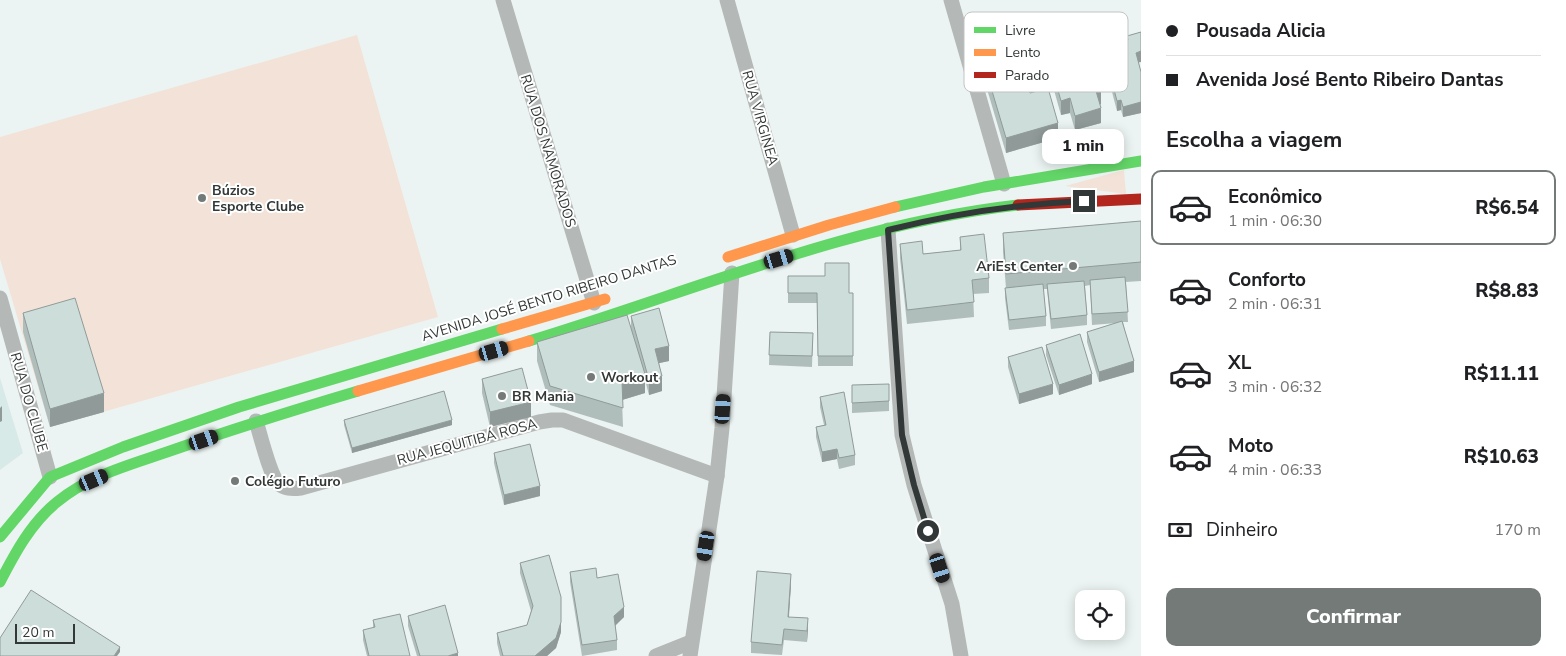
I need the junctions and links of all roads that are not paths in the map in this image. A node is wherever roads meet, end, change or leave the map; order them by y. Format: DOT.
graph roads {
  1 [pos="503,0"];
  2 [pos="728,0"];
  3 [pos="951,0"];
  4 [pos="964,45"];
  5 [pos="978,92"];
  6 [pos="1141,161"];
  7 [pos="1134,173"];
  8 [pos="1004,184"];
  9 [pos="1140,195"];
  10 [pos="888,230"];
  11 [pos="793,235"];
  12 [pos="720,260"];
  13 [pos="732,273"];
  14 [pos="612,296"];
  15 [pos="0,298"];
  16 [pos="594,302"];
  17 [pos="256,421"];
  18 [pos="717,476"];
  19 [pos="50,477"];
  20 [pos="0,537"];
  21 [pos="0,582"];
  22 [pos="690,649"];
  23 [pos="656,656"];
  24 [pos="961,656"];
  1 -- 16 [label="street, RUA DOS NAMORADOS"];
  2 -- 11 [label="street, RUA VIRGINEA"];
  3 -- 4 [label="street"];
  5 -- 8 [label="street"];
  6 -- 7 [label="main road"];
  6 -- 8 [label="main road"];
  8 -- 11 [label="main road"];
  9 -- 10 [label="main road"];
  10 -- 13 [label="main road"];
  10 -- 24 [label="street"];
  11 -- 12 [label="main road"];
  13 -- 17 [label="main road"];
  13 -- 18 [label="street"];
  14 -- 16 [label="main road, AVENIDA JOSÉ BENTO RIBEIRO DANTAS"];
  15 -- 19 [label="street, RUA DO CLUBE"];
  16 -- 19 [label="main road, AVENIDA JOSÉ BENTO RIBEIRO DANTAS"];
  17 -- 18 [label="street, RUA JEQUITIBÁ ROSA"];
  17 -- 21 [label="main road"];
  18 -- 22 [label="street"];
  19 -- 20 [label="main road, AVENIDA JOSÉ BENTO RIBEIRO DANTAS"];
  22 -- 23 [label="street"];
}
